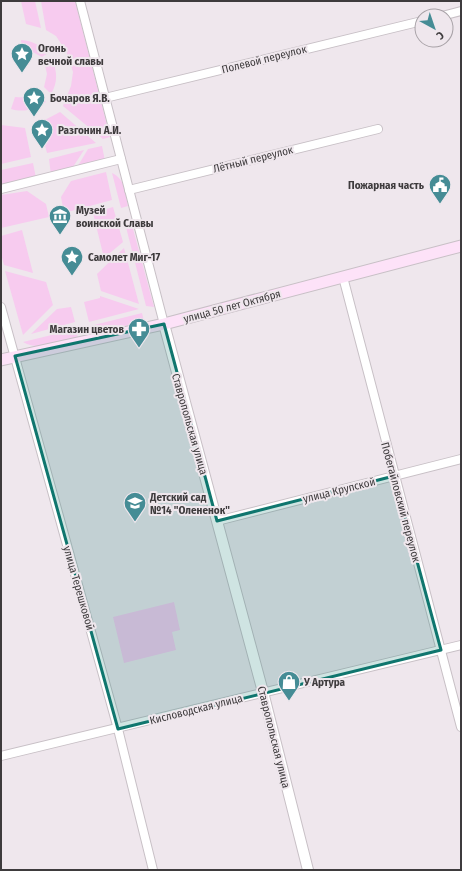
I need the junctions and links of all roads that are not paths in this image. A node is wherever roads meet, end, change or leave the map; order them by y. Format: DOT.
graph roads {
  1 [pos="80,1"];
  2 [pos="414,23"];
  3 [pos="105,98"];
  4 [pos="378,129"];
  5 [pos="121,159"];
  6 [pos="1,188"];
  7 [pos="128,190"];
  8 [pos="461,246"];
  9 [pos="343,277"];
  10 [pos="1,307"];
  11 [pos="164,324"];
  12 [pos="15,356"];
  13 [pos="1,360"];
  14 [pos="461,459"];
  15 [pos="394,476"];
  16 [pos="217,521"];
  17 [pos="461,645"];
  18 [pos="441,650"];
  19 [pos="263,692"];
  20 [pos="461,728"];
  21 [pos="118,729"];
  22 [pos="1,756"];
  23 [pos="153,870"];
  24 [pos="308,870"];
  1 -- 3 [label="street, Ставропольская улица"];
  2 -- 3 [label="street, Полевой переулок"];
  3 -- 5 [label="street, Ставропольская улица"];
  4 -- 7 [label="street, Лётный переулок"];
  5 -- 6 [label="street"];
  5 -- 7 [label="street, Ставропольская улица"];
  7 -- 11 [label="street, Ставропольская улица"];
  8 -- 9 [label="main road, улица 50 лет Октября"];
  9 -- 11 [label="main road, улица 50 лет Октября"];
  9 -- 15 [label="street, Побегайловский переулок"];
  10 -- 12 [label="street, улица Терешковой"];
  11 -- 12 [label="main road, улица 50 лет Октября"];
  11 -- 16 [label="street, Ставропольская улица"];
  12 -- 13 [label="main road, улица 50 лет Октября"];
  12 -- 21 [label="street, улица Терешковой"];
  14 -- 15 [label="street, улица Крупской"];
  15 -- 16 [label="street, улица Крупской"];
  15 -- 18 [label="street, Побегайловский переулок"];
  16 -- 19 [label="street, Ставропольская улица"];
  17 -- 18 [label="street, Кисловодская улица"];
  18 -- 19 [label="street, Кисловодская улица"];
  18 -- 20 [label="street, Побегайловский переулок"];
  19 -- 21 [label="street, Кисловодская улица"];
  19 -- 24 [label="street, Ставропольская улица"];
  21 -- 22 [label="street, Кисловодская улица"];
  21 -- 23 [label="street, улица Терешковой"];
}
